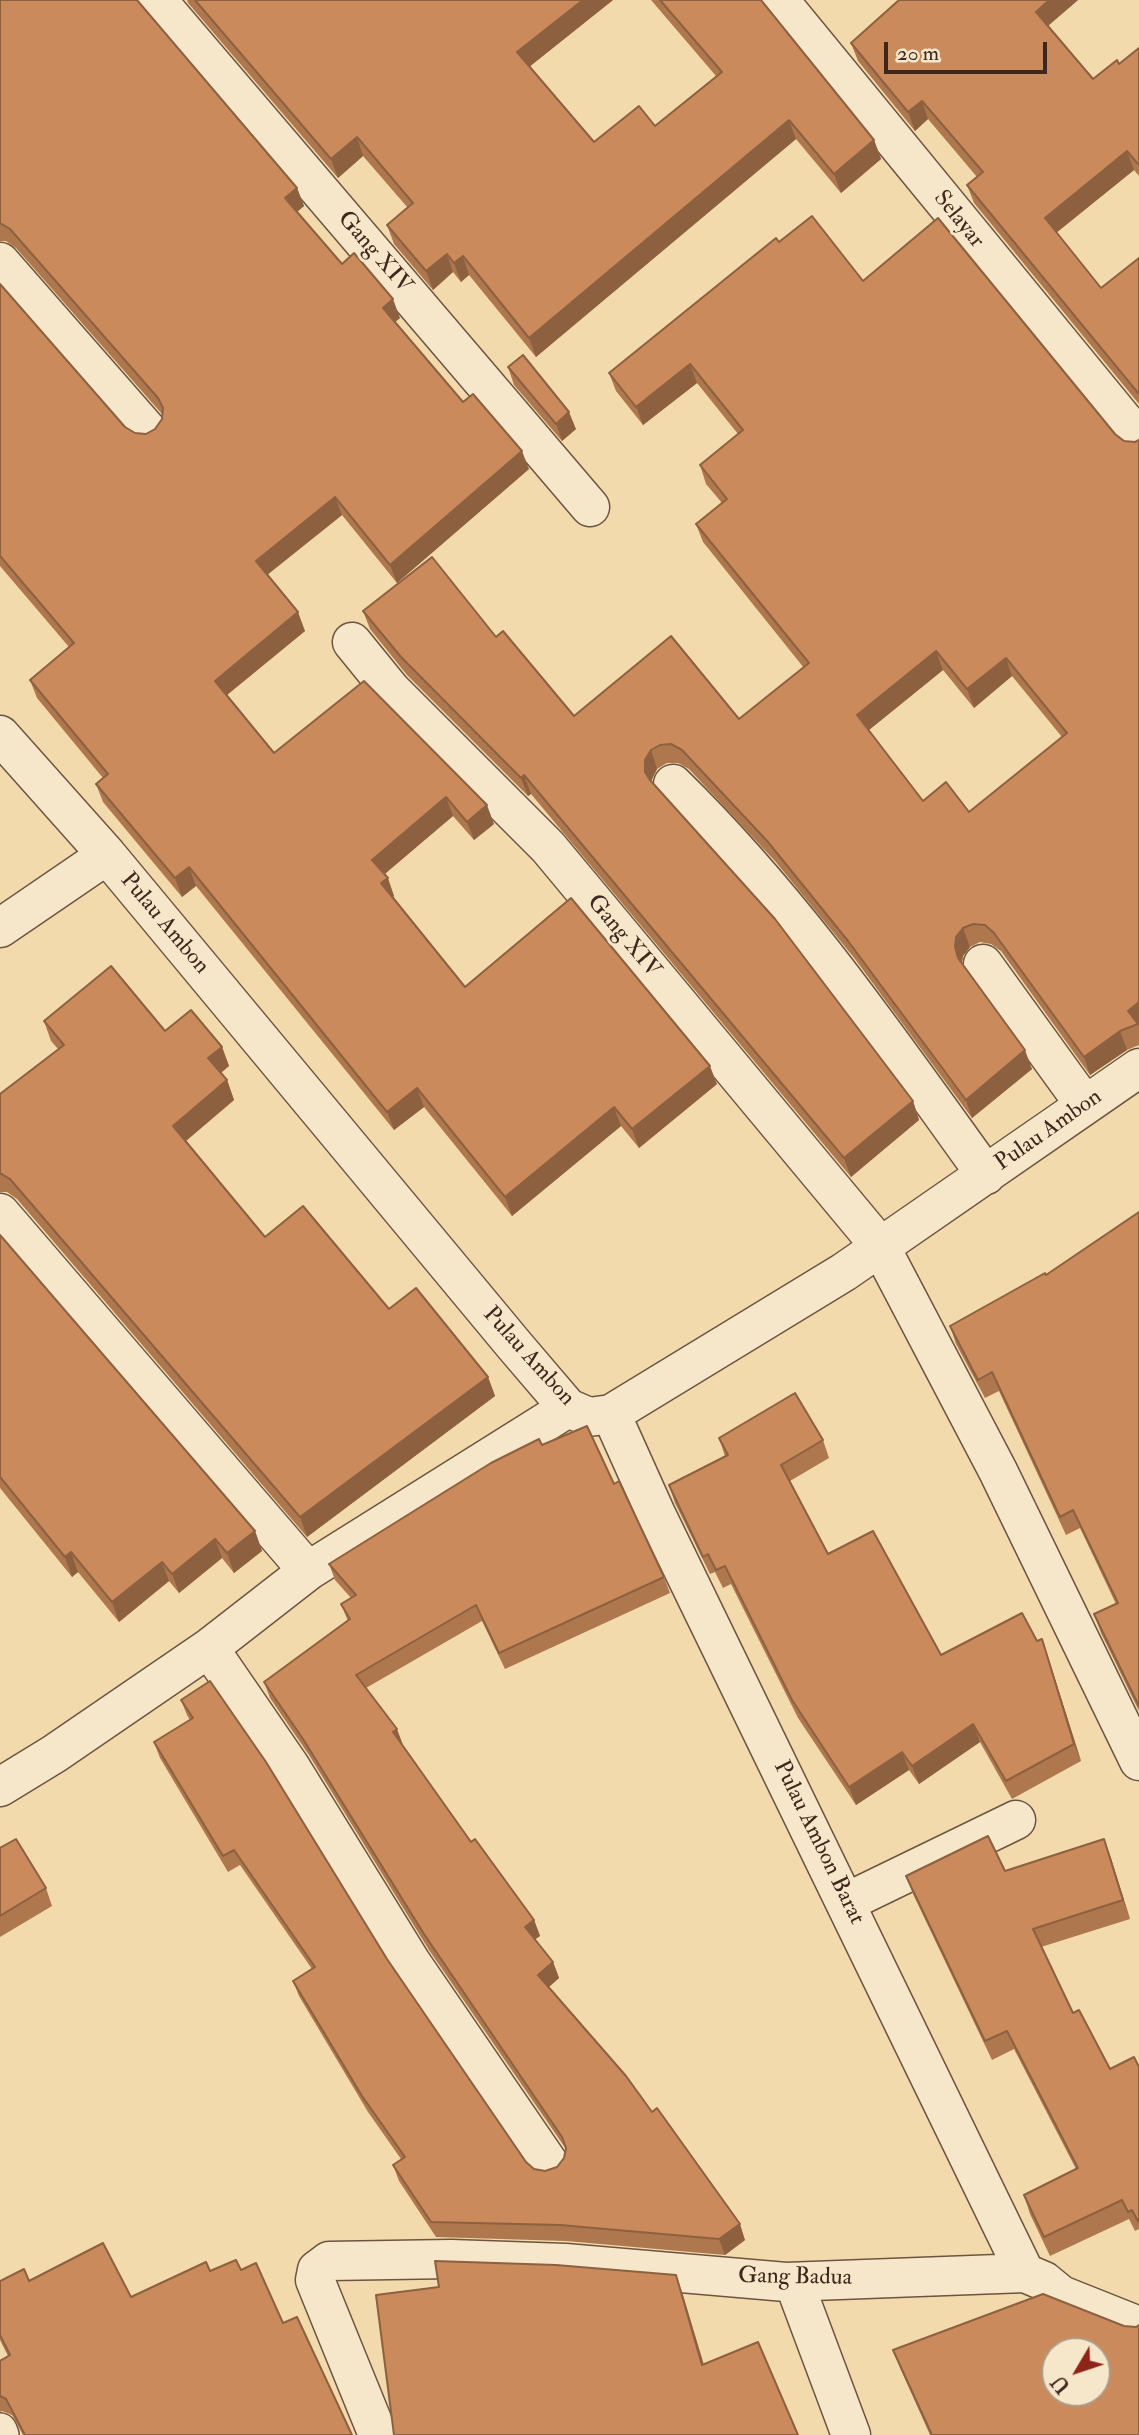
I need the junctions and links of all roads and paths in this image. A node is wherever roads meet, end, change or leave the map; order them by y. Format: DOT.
graph roads {
  1 [pos="157,0"];
  2 [pos="779,0"];
  3 [pos="0,262"];
  4 [pos="148,431"];
  5 [pos="1139,439"];
  6 [pos="590,507"];
  7 [pos="352,642"];
  8 [pos="0,735"];
  9 [pos="673,785"];
  10 [pos="107,855"];
  11 [pos="0,928"];
  12 [pos="983,964"];
  13 [pos="1139,1069"];
  14 [pos="1085,1105"];
  15 [pos="986,1175"];
  16 [pos="0,1213"];
  17 [pos="880,1246"];
  18 [pos="568,1408"];
  19 [pos="611,1414"];
  20 [pos="308,1571"];
  21 [pos="209,1648"];
  22 [pos="1139,1761"];
  23 [pos="0,1787"];
  24 [pos="1016,1820"];
  25 [pos="847,1902"];
  26 [pos="550,2165"];
  27 [pos="1025,2273"];
  28 [pos="799,2296"];
  29 [pos="1139,2326"];
  30 [pos="378,2435"];
  31 [pos="851,2435"];
  1 -- 6 [label="street, Gang XIV"];
  2 -- 5 [label="street, Selayar"];
  3 -- 4 [label="street"];
  7 -- 17 [label="street, Gang XIV"];
  8 -- 10 [label="street, Pulau Ambon"];
  9 -- 15 [label="street"];
  10 -- 11 [label="street"];
  10 -- 18 [label="street, Pulau Ambon"];
  12 -- 14 [label="street"];
  13 -- 14 [label="street, Pulau Ambon"];
  14 -- 15 [label="street, Pulau Ambon"];
  15 -- 17 [label="street, Pulau Ambon"];
  16 -- 20 [label="street"];
  17 -- 19 [label="street, Pulau Ambon"];
  17 -- 22 [label="street, Gang XIV"];
  18 -- 19 [label="street, Pulau Ambon"];
  18 -- 20 [label="street"];
  19 -- 25 [label="street, Pulau Ambon Barat"];
  20 -- 21 [label="street"];
  21 -- 23 [label="street"];
  21 -- 26 [label="street"];
  24 -- 25 [label="street"];
  25 -- 27 [label="street, Pulau Ambon Barat"];
  27 -- 29 [label="street"];
  27 -- 30 [label="street, Gang Badua"];
  28 -- 31 [label="street"];
}
